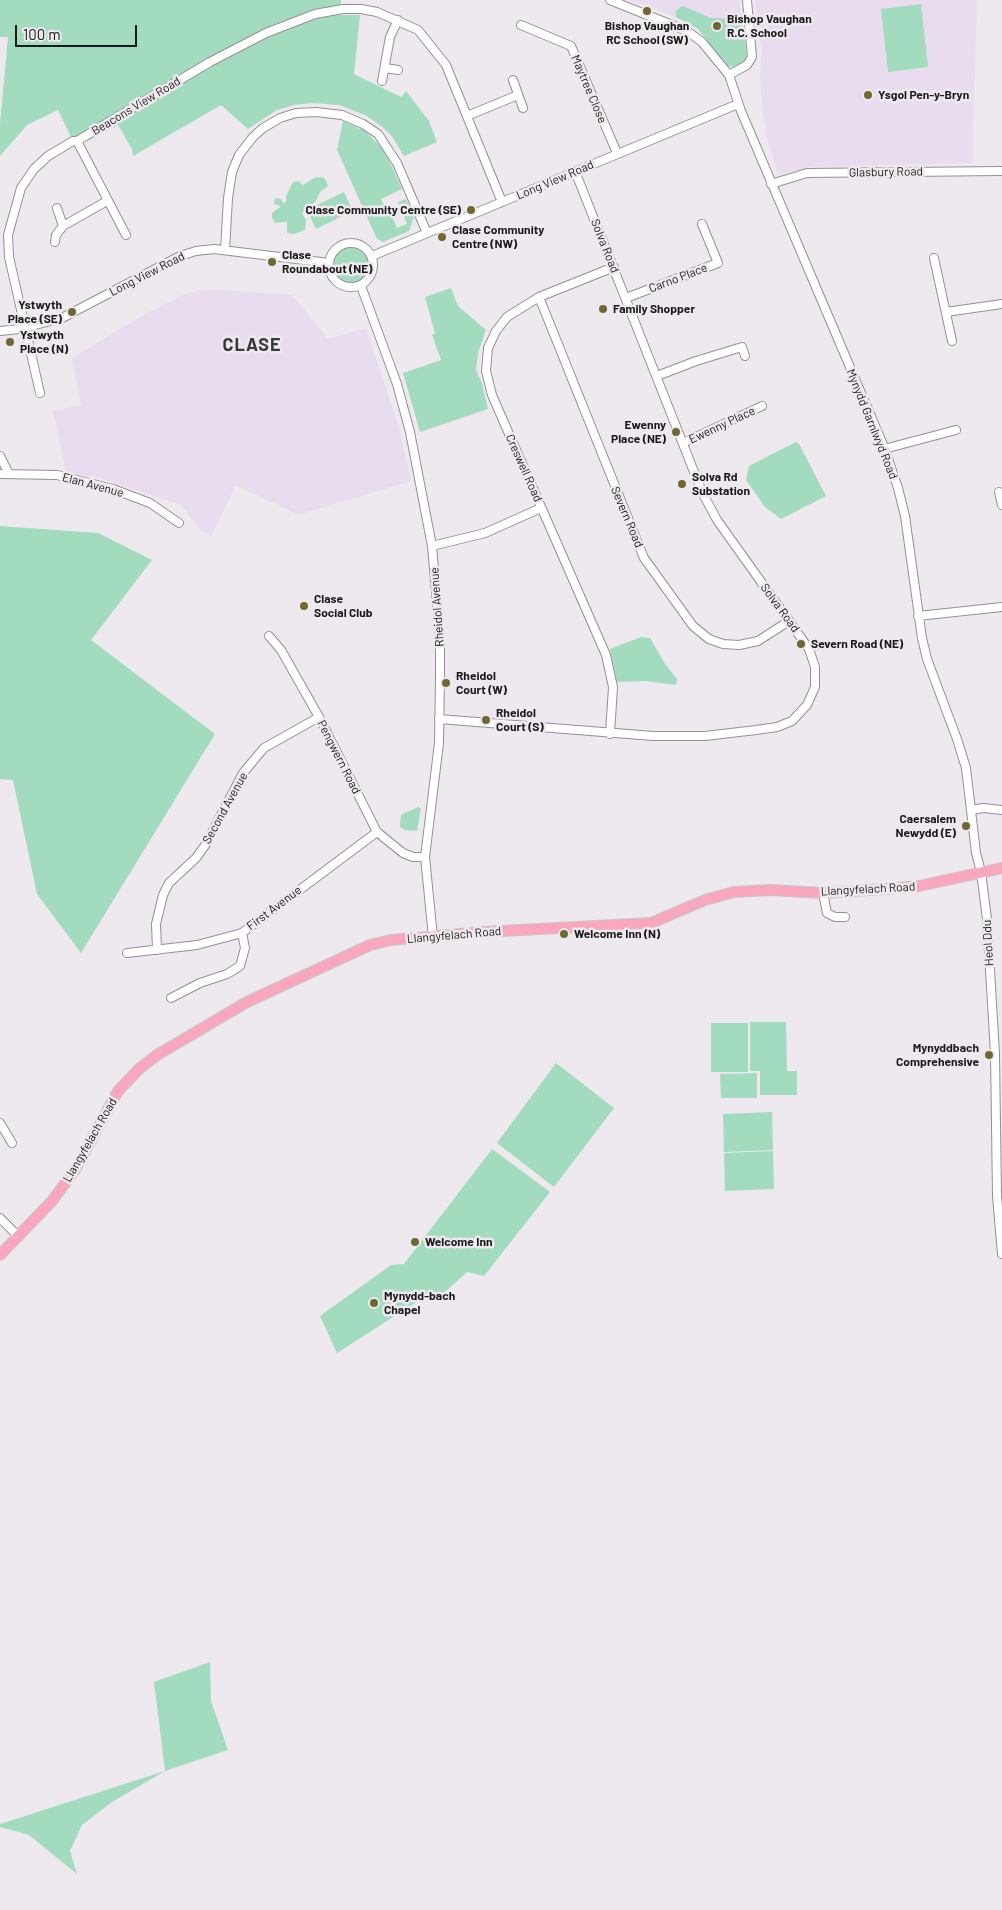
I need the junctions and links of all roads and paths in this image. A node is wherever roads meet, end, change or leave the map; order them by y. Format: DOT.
graph roads {
  1 [pos="610,0"];
  2 [pos="747,0"];
  3 [pos="398,20"];
  4 [pos="521,25"];
  5 [pos="385,68"];
  6 [pos="398,70"];
  7 [pos="729,75"];
  8 [pos="513,80"];
  9 [pos="382,81"];
  10 [pos="518,95"];
  11 [pos="738,104"];
  12 [pos="523,108"];
  13 [pos="467,116"];
  14 [pos="77,141"];
  15 [pos="617,154"];
  16 [pos="575,170"];
  17 [pos="1002,171"];
  18 [pos="771,184"];
  19 [pos="107,201"];
  20 [pos="502,202"];
  21 [pos="57,208"];
  22 [pos="702,224"];
  23 [pos="63,226"];
  24 [pos="427,233"];
  25 [pos="126,234"];
  26 [pos="55,242"];
  27 [pos="225,250"];
  28 [pos="372,256"];
  29 [pos="934,258"];
  30 [pos="329,263"];
  31 [pos="614,267"];
  32 [pos="361,286"];
  33 [pos="539,297"];
  34 [pos="626,298"];
  35 [pos="1002,304"];
  36 [pos="946,312"];
  37 [pos="26,328"];
  38 [pos="0,331"];
  39 [pos="952,340"];
  40 [pos="745,356"];
  41 [pos="657,376"];
  42 [pos="40,392"];
  43 [pos="762,406"];
  44 [pos="956,430"];
  45 [pos="682,443"];
  46 [pos="884,449"];
  47 [pos="0,456"];
  48 [pos="0,474"];
  49 [pos="9,474"];
  50 [pos="999,492"];
  51 [pos="1002,505"];
  52 [pos="541,508"];
  53 [pos="179,523"];
  54 [pos="432,546"];
  55 [pos="1002,607"];
  56 [pos="918,616"];
  57 [pos="789,621"];
  58 [pos="269,636"];
  59 [pos="319,717"];
  60 [pos="439,719"];
  61 [pos="610,734"];
  62 [pos="971,810"];
  63 [pos="1002,810"];
  64 [pos="378,832"];
  65 [pos="425,857"];
  66 [pos="1002,868"];
  67 [pos="981,872"];
  68 [pos="823,893"];
  69 [pos="846,916"];
  70 [pos="242,933"];
  71 [pos="433,937"];
  72 [pos="157,950"];
  73 [pos="127,953"];
  74 [pos="171,998"];
  75 [pos="0,1123"];
  76 [pos="12,1143"];
  77 [pos="0,1218"];
  78 [pos="19,1238"];
  79 [pos="1002,1254"];
  80 [pos="0,1255"];
  1 -- 7 [label="street"];
  2 -- 7 [label="street"];
  3 -- 5 [label="street"];
  3 -- 13 [label="street, Beacons View Road"];
  3 -- 14 [label="street, Beacons View Road"];
  4 -- 15 [label="street, Maytree Close"];
  5 -- 6 [label="street"];
  5 -- 9 [label="street"];
  7 -- 11 [label="street, Mynydd Garnlwyd Road"];
  8 -- 10 [label="street"];
  10 -- 12 [label="street"];
  10 -- 13 [label="street"];
  11 -- 15 [label="street, Long View Road"];
  11 -- 18 [label="street, Mynydd Garnlwyd Road"];
  13 -- 20 [label="street, Beacons View Road"];
  14 -- 19 [label="street"];
  14 -- 37 [label="street, Beacons View Road"];
  15 -- 16 [label="street, Long View Road"];
  16 -- 20 [label="street, Long View Road"];
  16 -- 31 [label="street, Solva Road"];
  17 -- 18 [label="street, Glasbury Road"];
  18 -- 46 [label="street, Mynydd Garnlwyd Road"];
  19 -- 23 [label="street"];
  19 -- 25 [label="street"];
  20 -- 24 [label="street, Long View Road"];
  21 -- 23 [label="street"];
  22 -- 34 [label="street, Carno Place"];
  23 -- 26 [label="street"];
  24 -- 27 [label="street"];
  24 -- 28 [label="street, Long View Road"];
  27 -- 30 [label="street, Long View Road"];
  27 -- 37 [label="street, Long View Road"];
  28 -- 30 [label="street"];
  28 -- 32 [label="street"];
  29 -- 36 [label="street"];
  30 -- 32 [label="street"];
  31 -- 33 [label="street, Creswell Road"];
  31 -- 34 [label="street, Solva Road"];
  32 -- 54 [label="street, Rheidol Avenue"];
  33 -- 52 [label="street, Creswell Road"];
  33 -- 57 [label="street, Severn Road"];
  34 -- 41 [label="street, Solva Road"];
  35 -- 36 [label="street"];
  36 -- 39 [label="street"];
  37 -- 38 [label="street, Long View Road"];
  37 -- 42 [label="street, Beacons View Road"];
  40 -- 41 [label="street"];
  41 -- 45 [label="street, Solva Road"];
  43 -- 45 [label="street, Ewenny Place"];
  44 -- 46 [label="street"];
  45 -- 57 [label="street, Solva Road"];
  46 -- 56 [label="street, Mynydd Garnlwyd Road"];
  47 -- 49 [label="street"];
  48 -- 49 [label="street, Elan Avenue"];
  49 -- 53 [label="street, Elan Avenue"];
  50 -- 51 [label="street"];
  52 -- 54 [label="street"];
  52 -- 61 [label="street, Creswell Road"];
  54 -- 60 [label="street, Rheidol Avenue"];
  55 -- 56 [label="street"];
  56 -- 62 [label="street, Mynydd Garnlwyd Road"];
  57 -- 61 [label="street, Solva Road"];
  58 -- 59 [label="street, Pengwern Road"];
  59 -- 64 [label="street, Pengwern Road"];
  59 -- 72 [label="street, Second Avenue"];
  60 -- 61 [label="street, Solva Road"];
  60 -- 65 [label="street, Rheidol Avenue"];
  62 -- 63 [label="street"];
  62 -- 67 [label="street, Mynydd Garnlwyd Road"];
  64 -- 65 [label="street, Pengwern Road"];
  64 -- 70 [label="street, First Avenue"];
  65 -- 71 [label="street, Rheidol Avenue"];
  66 -- 67 [label="main road, Llangyfelach Road"];
  67 -- 68 [label="main road, Llangyfelach Road"];
  67 -- 79 [label="street, Heol Ddu"];
  68 -- 69 [label="street"];
  68 -- 71 [label="main road, Llangyfelach Road"];
  70 -- 72 [label="street, First Avenue"];
  70 -- 74 [label="street"];
  71 -- 78 [label="main road, Llangyfelach Road"];
  72 -- 73 [label="street, First Avenue"];
  75 -- 76 [label="street"];
  77 -- 78 [label="street"];
  78 -- 80 [label="main road, Llangyfelach Road"];
}
